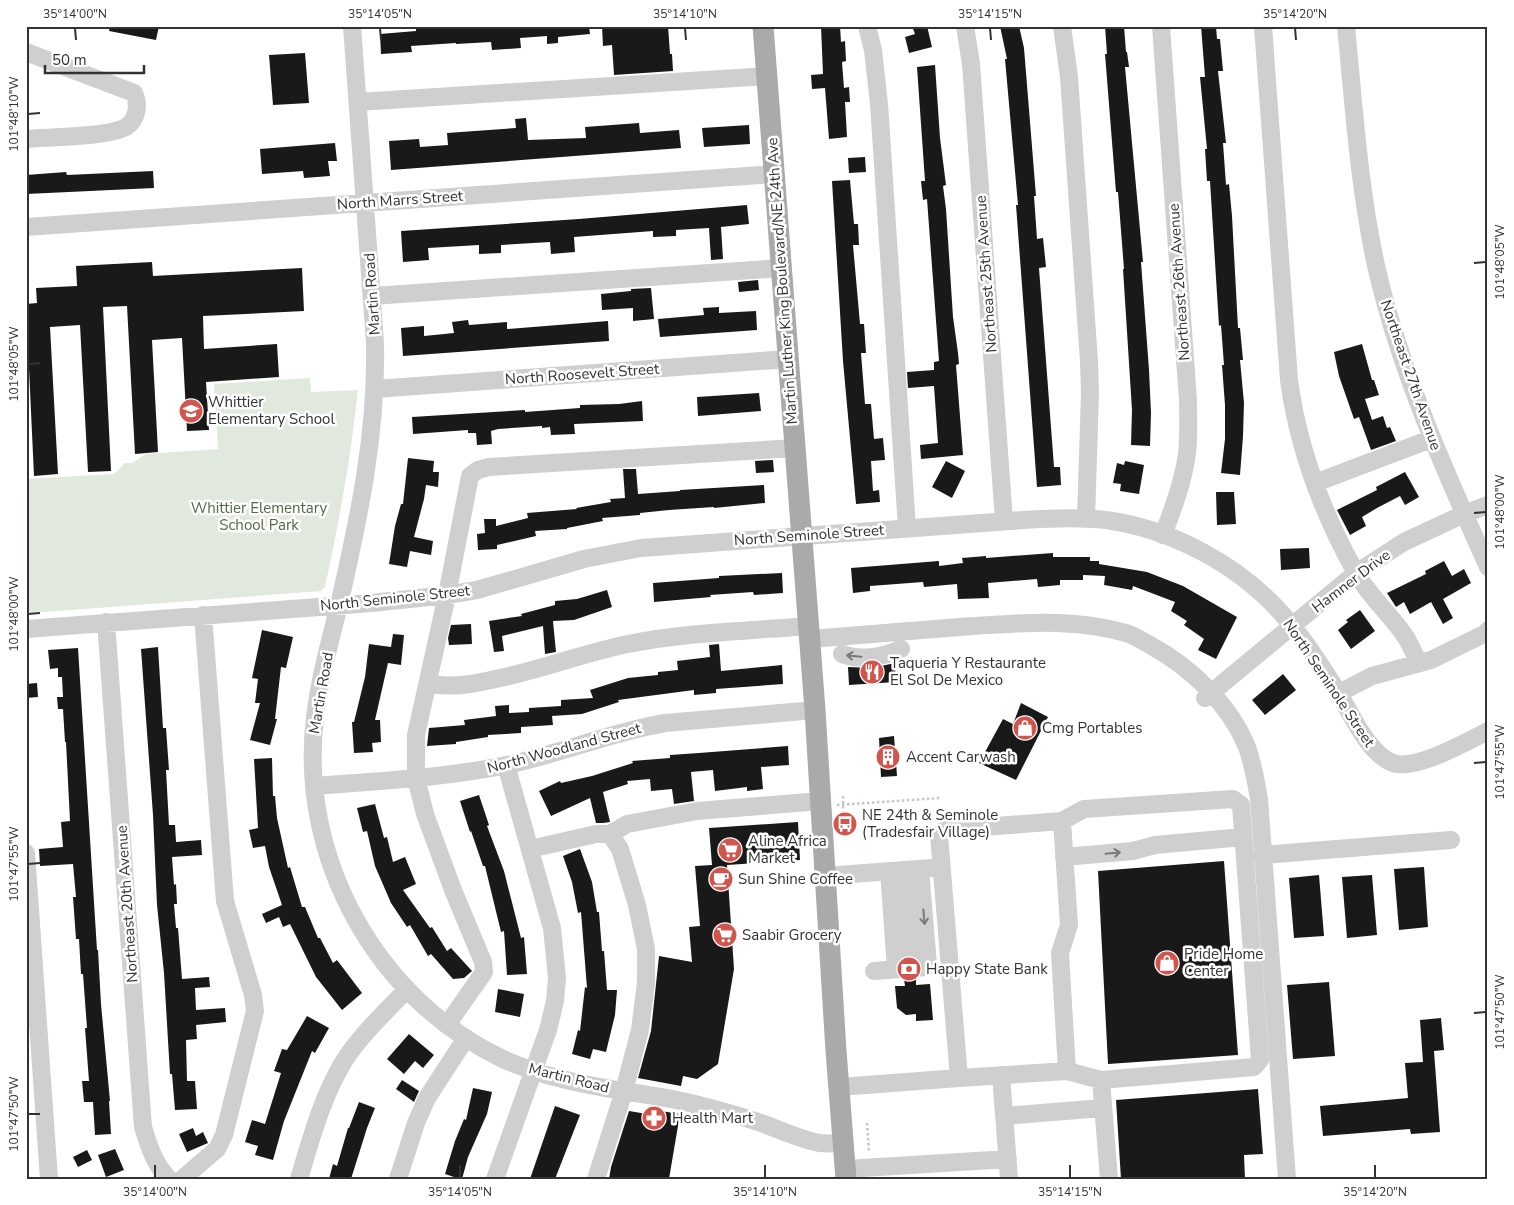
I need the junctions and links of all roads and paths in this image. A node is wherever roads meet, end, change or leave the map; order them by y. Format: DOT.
graph roads {
  1 [pos="352,26"];
  2 [pos="763,26"];
  3 [pos="866,26"];
  4 [pos="965,26"];
  5 [pos="1062,26"];
  6 [pos="1161,26"];
  7 [pos="1263,26"];
  8 [pos="1346,26"];
  9 [pos="26,52"];
  10 [pos="767,76"];
  11 [pos="358,102"];
  12 [pos="26,139"];
  13 [pos="774,174"];
  14 [pos="366,202"];
  15 [pos="26,227"];
  16 [pos="782,268"];
  17 [pos="372,296"];
  18 [pos="788,358"];
  19 [pos="375,389"];
  20 [pos="1431,439"];
  21 [pos="795,448"];
  22 [pos="1315,483"];
  23 [pos="1488,505"];
  24 [pos="1464,514"];
  25 [pos="1086,519"];
  26 [pos="1004,521"];
  27 [pos="907,528"];
  28 [pos="802,535"];
  29 [pos="1163,535"];
  30 [pos="1488,567"];
  31 [pos="1356,573"];
  32 [pos="447,596"];
  33 [pos="339,605"];
  34 [pos="203,615"];
  35 [pos="106,622"];
  36 [pos="1292,625"];
  37 [pos="26,629"];
  38 [pos="1488,630"];
  39 [pos="809,632"];
  40 [pos="901,649"];
  41 [pos="842,654"];
  42 [pos="1419,663"];
  43 [pos="428,684"];
  44 [pos="1338,693"];
  45 [pos="1208,696"];
  46 [pos="815,710"];
  47 [pos="1488,731"];
  48 [pos="506,765"];
  49 [pos="416,778"];
  50 [pos="314,786"];
  51 [pos="843,796"];
  52 [pos="940,798"];
  53 [pos="821,804"];
  54 [pos="843,805"];
  55 [pos="843,814"];
  56 [pos="1062,821"];
  57 [pos="610,834"];
  58 [pos="1243,838"];
  59 [pos="1451,840"];
  60 [pos="530,849"];
  61 [pos="26,853"];
  62 [pos="1262,855"];
  63 [pos="1064,857"];
  64 [pos="941,867"];
  65 [pos="904,870"];
  66 [pos="825,876"];
  67 [pos="904,969"];
  68 [pos="874,971"];
  69 [pos="407,989"];
  70 [pos="447,1025"];
  71 [pos="466,1038"];
  72 [pos="534,1071"];
  73 [pos="1067,1071"];
  74 [pos="1001,1076"];
  75 [pos="959,1078"];
  76 [pos="1101,1080"];
  77 [pos="839,1087"];
  78 [pos="624,1091"];
  79 [pos="1103,1108"];
  80 [pos="1004,1116"];
  81 [pos="867,1123"];
  82 [pos="843,1143"];
  83 [pos="1008,1159"];
  84 [pos="870,1167"];
  85 [pos="846,1174"];
  86 [pos="49,1179"];
  87 [pos="169,1179"];
  88 [pos="182,1179"];
  89 [pos="299,1179"];
  90 [pos="398,1179"];
  91 [pos="494,1179"];
  92 [pos="596,1179"];
  93 [pos="1009,1179"];
  94 [pos="1109,1179"];
  95 [pos="1287,1179"];
  1 -- 11 [label="street, Martin Road"];
  2 -- 10 [label="main road, Martin Luther King Boulevard/NE 24th Ave"];
  3 -- 27 [label="street"];
  4 -- 26 [label="street, Northeast 25th Avenue"];
  5 -- 25 [label="street"];
  6 -- 29 [label="street, Northeast 26th Avenue"];
  7 -- 22 [label="street"];
  8 -- 20 [label="street, Northeast 27th Avenue"];
  9 -- 12 [label="street"];
  10 -- 11 [label="street"];
  10 -- 13 [label="main road, Martin Luther King Boulevard/NE 24th Ave"];
  11 -- 14 [label="street, Martin Road"];
  13 -- 14 [label="street, North Marrs Street"];
  13 -- 16 [label="main road, Martin Luther King Boulevard/NE 24th Ave"];
  14 -- 15 [label="street, North Marrs Street"];
  14 -- 17 [label="street, Martin Road"];
  16 -- 17 [label="street"];
  16 -- 18 [label="main road, Martin Luther King Boulevard/NE 24th Ave"];
  17 -- 19 [label="street, Martin Road"];
  18 -- 19 [label="street, North Roosevelt Street"];
  18 -- 21 [label="main road, Martin Luther King Boulevard/NE 24th Ave"];
  19 -- 33 [label="street, Martin Road"];
  20 -- 22 [label="street"];
  20 -- 24 [label="street, Northeast 27th Avenue"];
  21 -- 28 [label="main road, Martin Luther King Boulevard/NE 24th Ave"];
  21 -- 32 [label="street"];
  22 -- 31 [label="street"];
  23 -- 24 [label="street, Hamner Drive"];
  24 -- 30 [label="street, Northeast 27th Avenue"];
  24 -- 31 [label="street, Hamner Drive"];
  25 -- 26 [label="street, North Seminole Street"];
  25 -- 29 [label="street, North Seminole Street"];
  26 -- 27 [label="street, North Seminole Street"];
  27 -- 28 [label="street, North Seminole Street"];
  28 -- 32 [label="street, North Seminole Street"];
  28 -- 39 [label="main road, Martin Luther King Boulevard/NE 24th Ave"];
  29 -- 36 [label="street, North Seminole Street"];
  31 -- 36 [label="street, Hamner Drive"];
  31 -- 42 [label="street"];
  32 -- 33 [label="street, North Seminole Street"];
  32 -- 43 [label="street"];
  33 -- 34 [label="street, North Seminole Street"];
  33 -- 50 [label="street, Martin Road"];
  34 -- 35 [label="street, North Seminole Street"];
  34 -- 88 [label="street"];
  35 -- 37 [label="street, North Seminole Street"];
  35 -- 87 [label="street, Northeast 20th Avenue"];
  36 -- 44 [label="street, North Seminole Street"];
  36 -- 45 [label="street, Hamner Drive"];
  38 -- 42 [label="street"];
  39 -- 43 [label="street"];
  39 -- 45 [label="street"];
  39 -- 46 [label="main road, Martin Luther King Boulevard/NE 24th Ave"];
  40 -- 41 [label="street, one-way"];
  42 -- 44 [label="street"];
  43 -- 49 [label="street"];
  44 -- 47 [label="street, North Seminole Street"];
  45 -- 62 [label="street"];
  46 -- 48 [label="street, North Woodland Street"];
  46 -- 53 [label="main road, Martin Luther King Boulevard/NE 24th Ave"];
  48 -- 49 [label="street, North Woodland Street"];
  48 -- 60 [label="street"];
  49 -- 50 [label="street, North Woodland Street"];
  49 -- 70 [label="street"];
  50 -- 69 [label="street, Martin Road"];
  51 -- 54 [label="path"];
  52 -- 54 [label="path"];
  53 -- 54 [label="path"];
  53 -- 57 [label="street"];
  53 -- 66 [label="main road, Martin Luther King Boulevard/NE 24th Ave"];
  54 -- 55 [label="path"];
  56 -- 58 [label="street"];
  56 -- 63 [label="street"];
  56 -- 64 [label="street"];
  57 -- 60 [label="street"];
  57 -- 78 [label="street"];
  63 -- 58 [label="street, one-way"];
  58 -- 76 [label="street"];
  59 -- 62 [label="street"];
  60 -- 72 [label="street"];
  61 -- 86 [label="street"];
  62 -- 95 [label="street"];
  63 -- 73 [label="street"];
  64 -- 65 [label="street"];
  64 -- 75 [label="street"];
  65 -- 66 [label="street"];
  65 -- 67 [label="street"];
  65 -- 67 [label="street, one-way"];
  66 -- 77 [label="main road, Martin Luther King Boulevard/NE 24th Ave"];
  67 -- 68 [label="street"];
  69 -- 70 [label="street, Martin Road"];
  69 -- 89 [label="street"];
  70 -- 71 [label="street, Martin Road"];
  71 -- 72 [label="street, Martin Road"];
  71 -- 90 [label="street"];
  72 -- 78 [label="street, Martin Road"];
  72 -- 91 [label="street"];
  73 -- 74 [label="street"];
  73 -- 76 [label="street"];
  74 -- 75 [label="street"];
  74 -- 80 [label="street"];
  75 -- 77 [label="street"];
  76 -- 79 [label="street"];
  77 -- 82 [label="main road, Martin Luther King Boulevard/NE 24th Ave"];
  78 -- 82 [label="street, Martin Road"];
  78 -- 92 [label="street"];
  79 -- 80 [label="street"];
  79 -- 94 [label="street"];
  80 -- 83 [label="street"];
  81 -- 84 [label="path"];
  82 -- 85 [label="main road"];
  83 -- 84 [label="street"];
  83 -- 93 [label="street"];
  84 -- 85 [label="street"];
}
